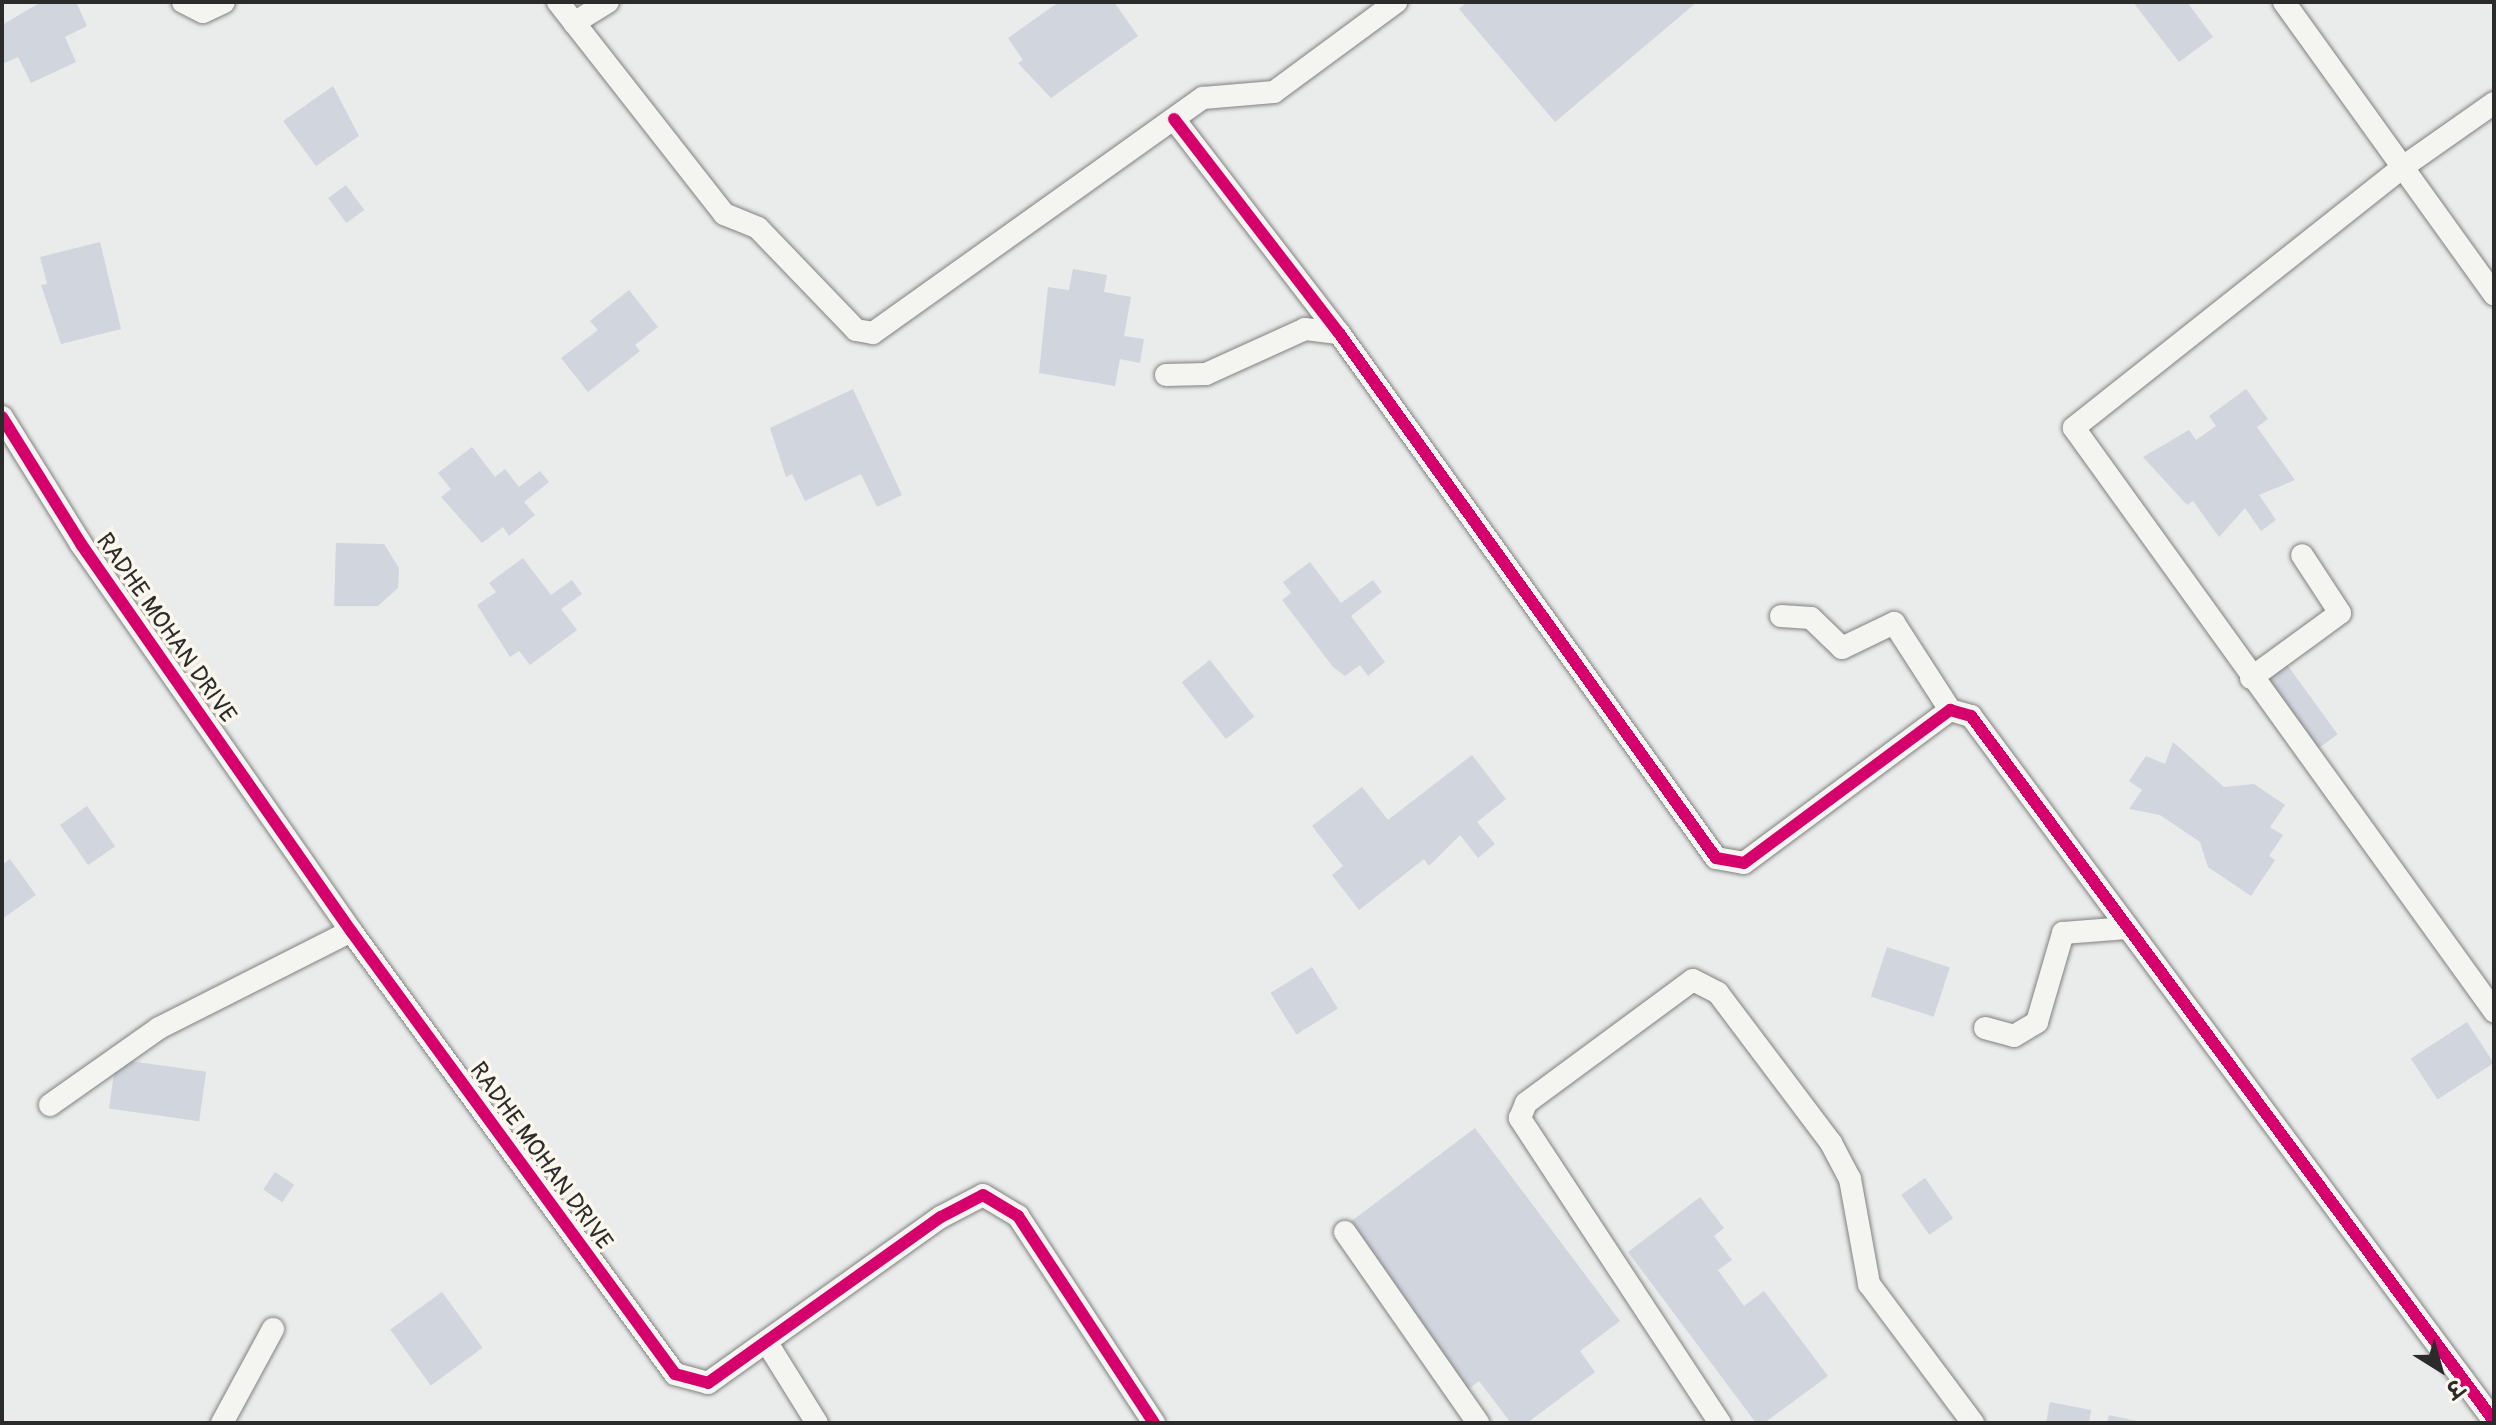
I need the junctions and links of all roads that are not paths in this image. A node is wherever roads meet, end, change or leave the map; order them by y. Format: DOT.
graph roads {
  1 [pos="183,2"];
  2 [pos="224,2"];
  3 [pos="558,2"];
  4 [pos="608,2"];
  5 [pos="1396,2"];
  6 [pos="2284,2"];
  7 [pos="574,23"];
  8 [pos="2494,103"];
  9 [pos="1174,119"];
  10 [pos="2403,167"];
  11 [pos="2494,294"];
  12 [pos="1339,333"];
  13 [pos="1166,375"];
  14 [pos="2,417"];
  15 [pos="2302,555"];
  16 [pos="1781,616"];
  17 [pos="2251,678"];
  18 [pos="1950,710"];
  19 [pos="2127,928"];
  20 [pos="351,931"];
  21 [pos="2494,1011"];
  22 [pos="1985,1028"];
  23 [pos="50,1105"];
  24 [pos="1345,1232"];
  25 [pos="273,1329"];
  26 [pos="769,1346"];
  27 [pos="2494,1421"];
  28 [pos="222,1423"];
  29 [pos="817,1423"];
  30 [pos="1154,1423"];
  31 [pos="1478,1423"];
  32 [pos="1720,1423"];
  33 [pos="1973,1423"];
  1 -- 2 [label="street"];
  3 -- 7 [label="street"];
  4 -- 7 [label="street"];
  5 -- 9 [label="street"];
  6 -- 10 [label="street"];
  7 -- 9 [label="street"];
  8 -- 10 [label="street"];
  9 -- 12 [label="street"];
  10 -- 11 [label="street"];
  10 -- 17 [label="street"];
  12 -- 13 [label="street"];
  12 -- 18 [label="street"];
  14 -- 20 [label="street, RADHE MOHAN DRIVE"];
  15 -- 17 [label="street"];
  16 -- 18 [label="street"];
  17 -- 21 [label="street"];
  18 -- 19 [label="street"];
  19 -- 22 [label="street"];
  19 -- 27 [label="street"];
  20 -- 23 [label="street"];
  20 -- 26 [label="street, RADHE MOHAN DRIVE"];
  24 -- 31 [label="street"];
  25 -- 28 [label="street"];
  26 -- 29 [label="street"];
  26 -- 30 [label="street, RADHE MOHAN DRIVE"];
  32 -- 33 [label="street"];
}
